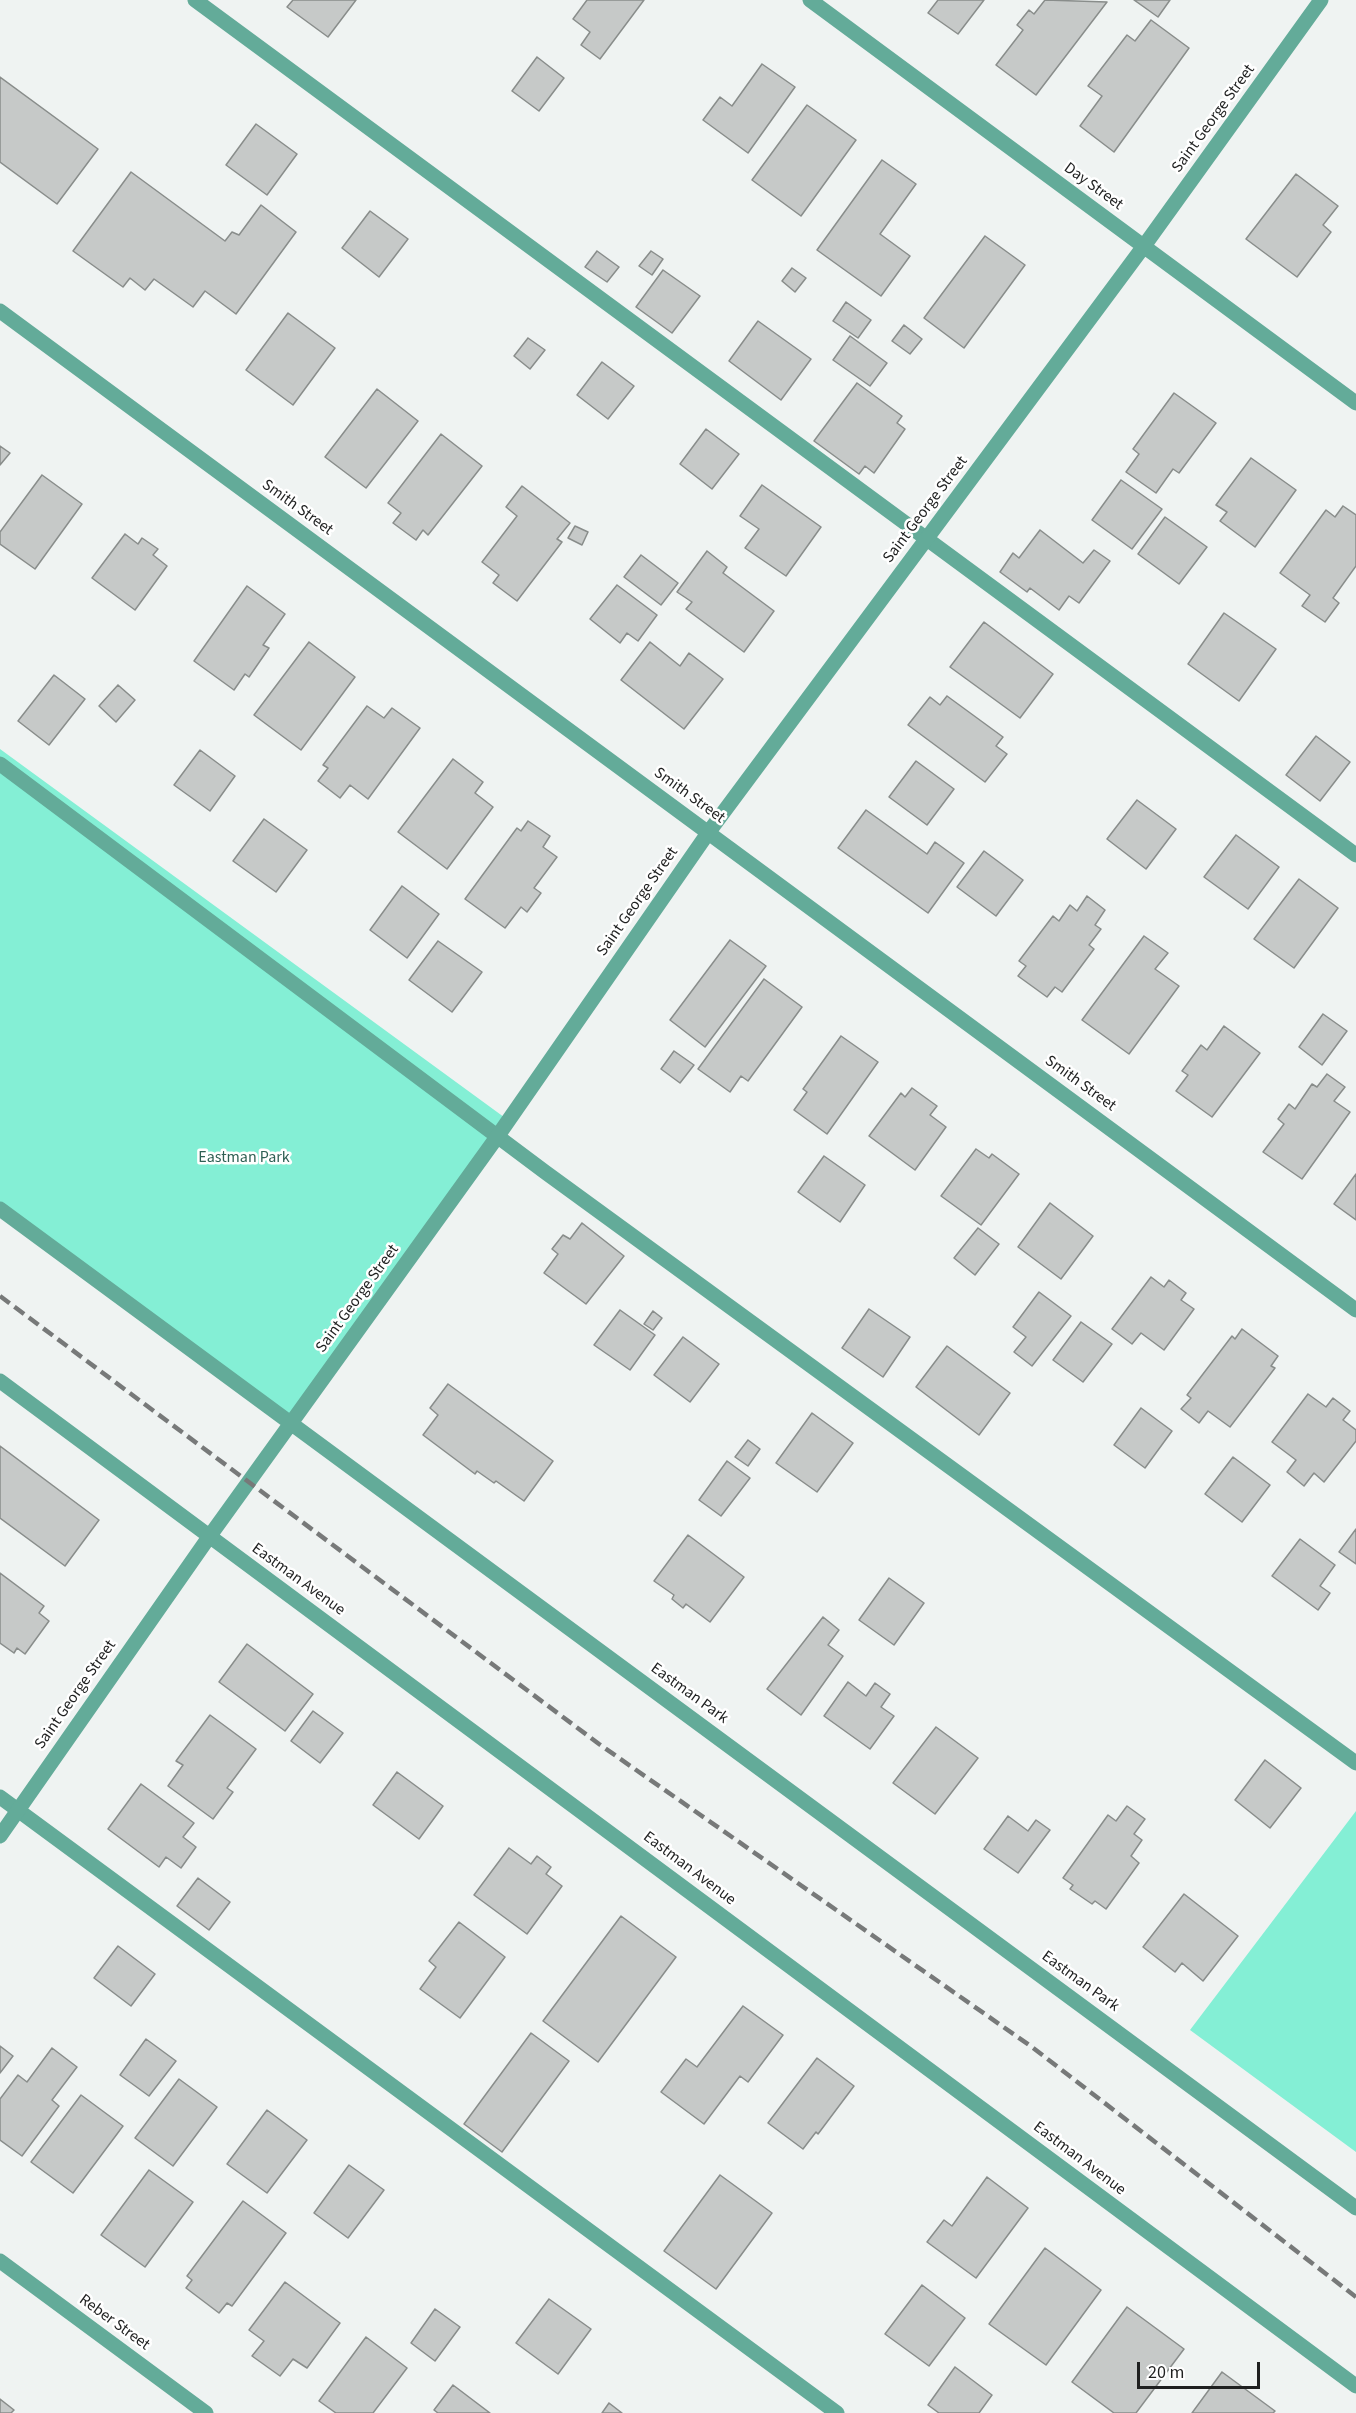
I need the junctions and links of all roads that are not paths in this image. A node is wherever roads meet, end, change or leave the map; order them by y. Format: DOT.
graph roads {
  1 [pos="195,0"];
  2 [pos="810,0"];
  3 [pos="1321,0"];
  4 [pos="1144,246"];
  5 [pos="0,311"];
  6 [pos="1356,402"];
  7 [pos="927,539"];
  8 [pos="0,764"];
  9 [pos="708,833"];
  10 [pos="1356,855"];
  11 [pos="497,1137"];
  12 [pos="0,1209"];
  13 [pos="1356,1310"];
  14 [pos="0,1381"];
  15 [pos="291,1423"];
  16 [pos="209,1537"];
  17 [pos="1356,1763"];
  18 [pos="0,1797"];
  19 [pos="18,1810"];
  20 [pos="0,1836"];
  21 [pos="1356,2208"];
  22 [pos="0,2261"];
  23 [pos="1356,2386"];
  24 [pos="206,2413"];
  25 [pos="837,2413"];
  1 -- 7 [label="street"];
  2 -- 4 [label="street, Day Street"];
  3 -- 4 [label="street, Saint George Street"];
  4 -- 6 [label="street, Day Street"];
  4 -- 7 [label="street, Saint George Street"];
  5 -- 9 [label="street, Smith Street"];
  7 -- 9 [label="street, Saint George Street"];
  7 -- 10 [label="street"];
  8 -- 11 [label="street"];
  9 -- 11 [label="street, Saint George Street"];
  9 -- 13 [label="street, Smith Street"];
  11 -- 15 [label="street, Saint George Street"];
  11 -- 17 [label="street"];
  12 -- 15 [label="street, Eastman Park"];
  14 -- 16 [label="street, Eastman Avenue"];
  15 -- 16 [label="street, Saint George Street"];
  15 -- 21 [label="street, Eastman Park"];
  16 -- 19 [label="street, Saint George Street"];
  16 -- 23 [label="street, Eastman Avenue"];
  18 -- 19 [label="street"];
  19 -- 20 [label="street, Saint George Street"];
  19 -- 25 [label="street"];
  22 -- 24 [label="street, Reber Street"];
}
